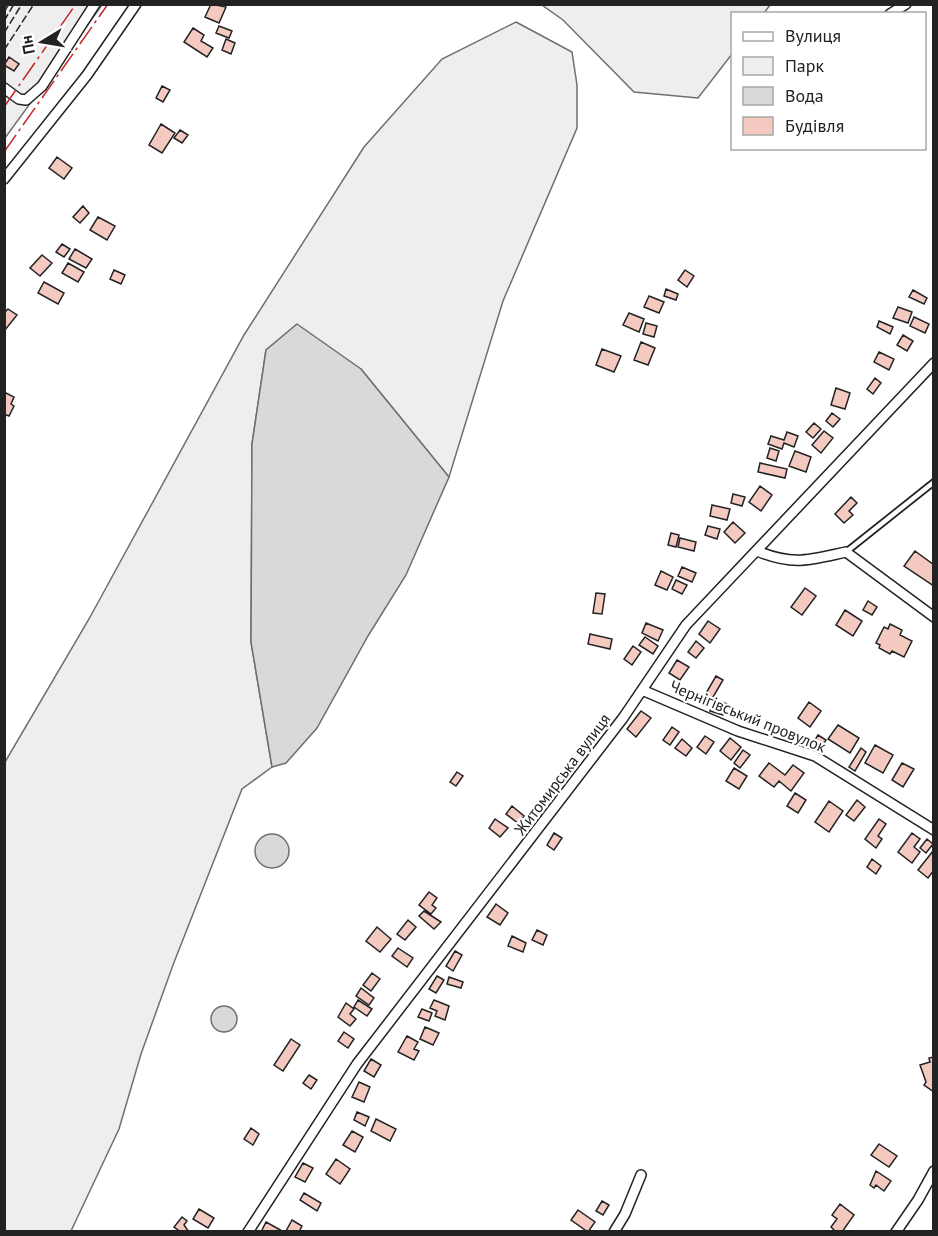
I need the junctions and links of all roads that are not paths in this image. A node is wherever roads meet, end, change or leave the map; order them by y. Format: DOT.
graph roads {
  1 [pos="95,4"];
  2 [pos="136,4"];
  3 [pos="906,4"];
  4 [pos="893,12"];
  5 [pos="4,88"];
  6 [pos="4,178"];
  7 [pos="933,363"];
  8 [pos="933,482"];
  9 [pos="757,551"];
  10 [pos="846,552"];
  11 [pos="933,617"];
  12 [pos="642,690"];
  13 [pos="933,830"];
  14 [pos="933,1171"];
  15 [pos="642,1175"];
  16 [pos="248,1232"];
  17 [pos="614,1232"];
  18 [pos="896,1232"];
  1 -- 5 [label="street"];
  2 -- 6 [label="street"];
  3 -- 4 [label="street"];
  7 -- 9 [label="street, Житомирська вулиця"];
  8 -- 10 [label="lane"];
  9 -- 10 [label="street"];
  9 -- 12 [label="street, Житомирська вулиця"];
  10 -- 11 [label="street"];
  12 -- 13 [label="street, Чернігівський провулок"];
  12 -- 16 [label="street, Житомирська вулиця"];
  14 -- 18 [label="street"];
  15 -- 17 [label="street"];
}
